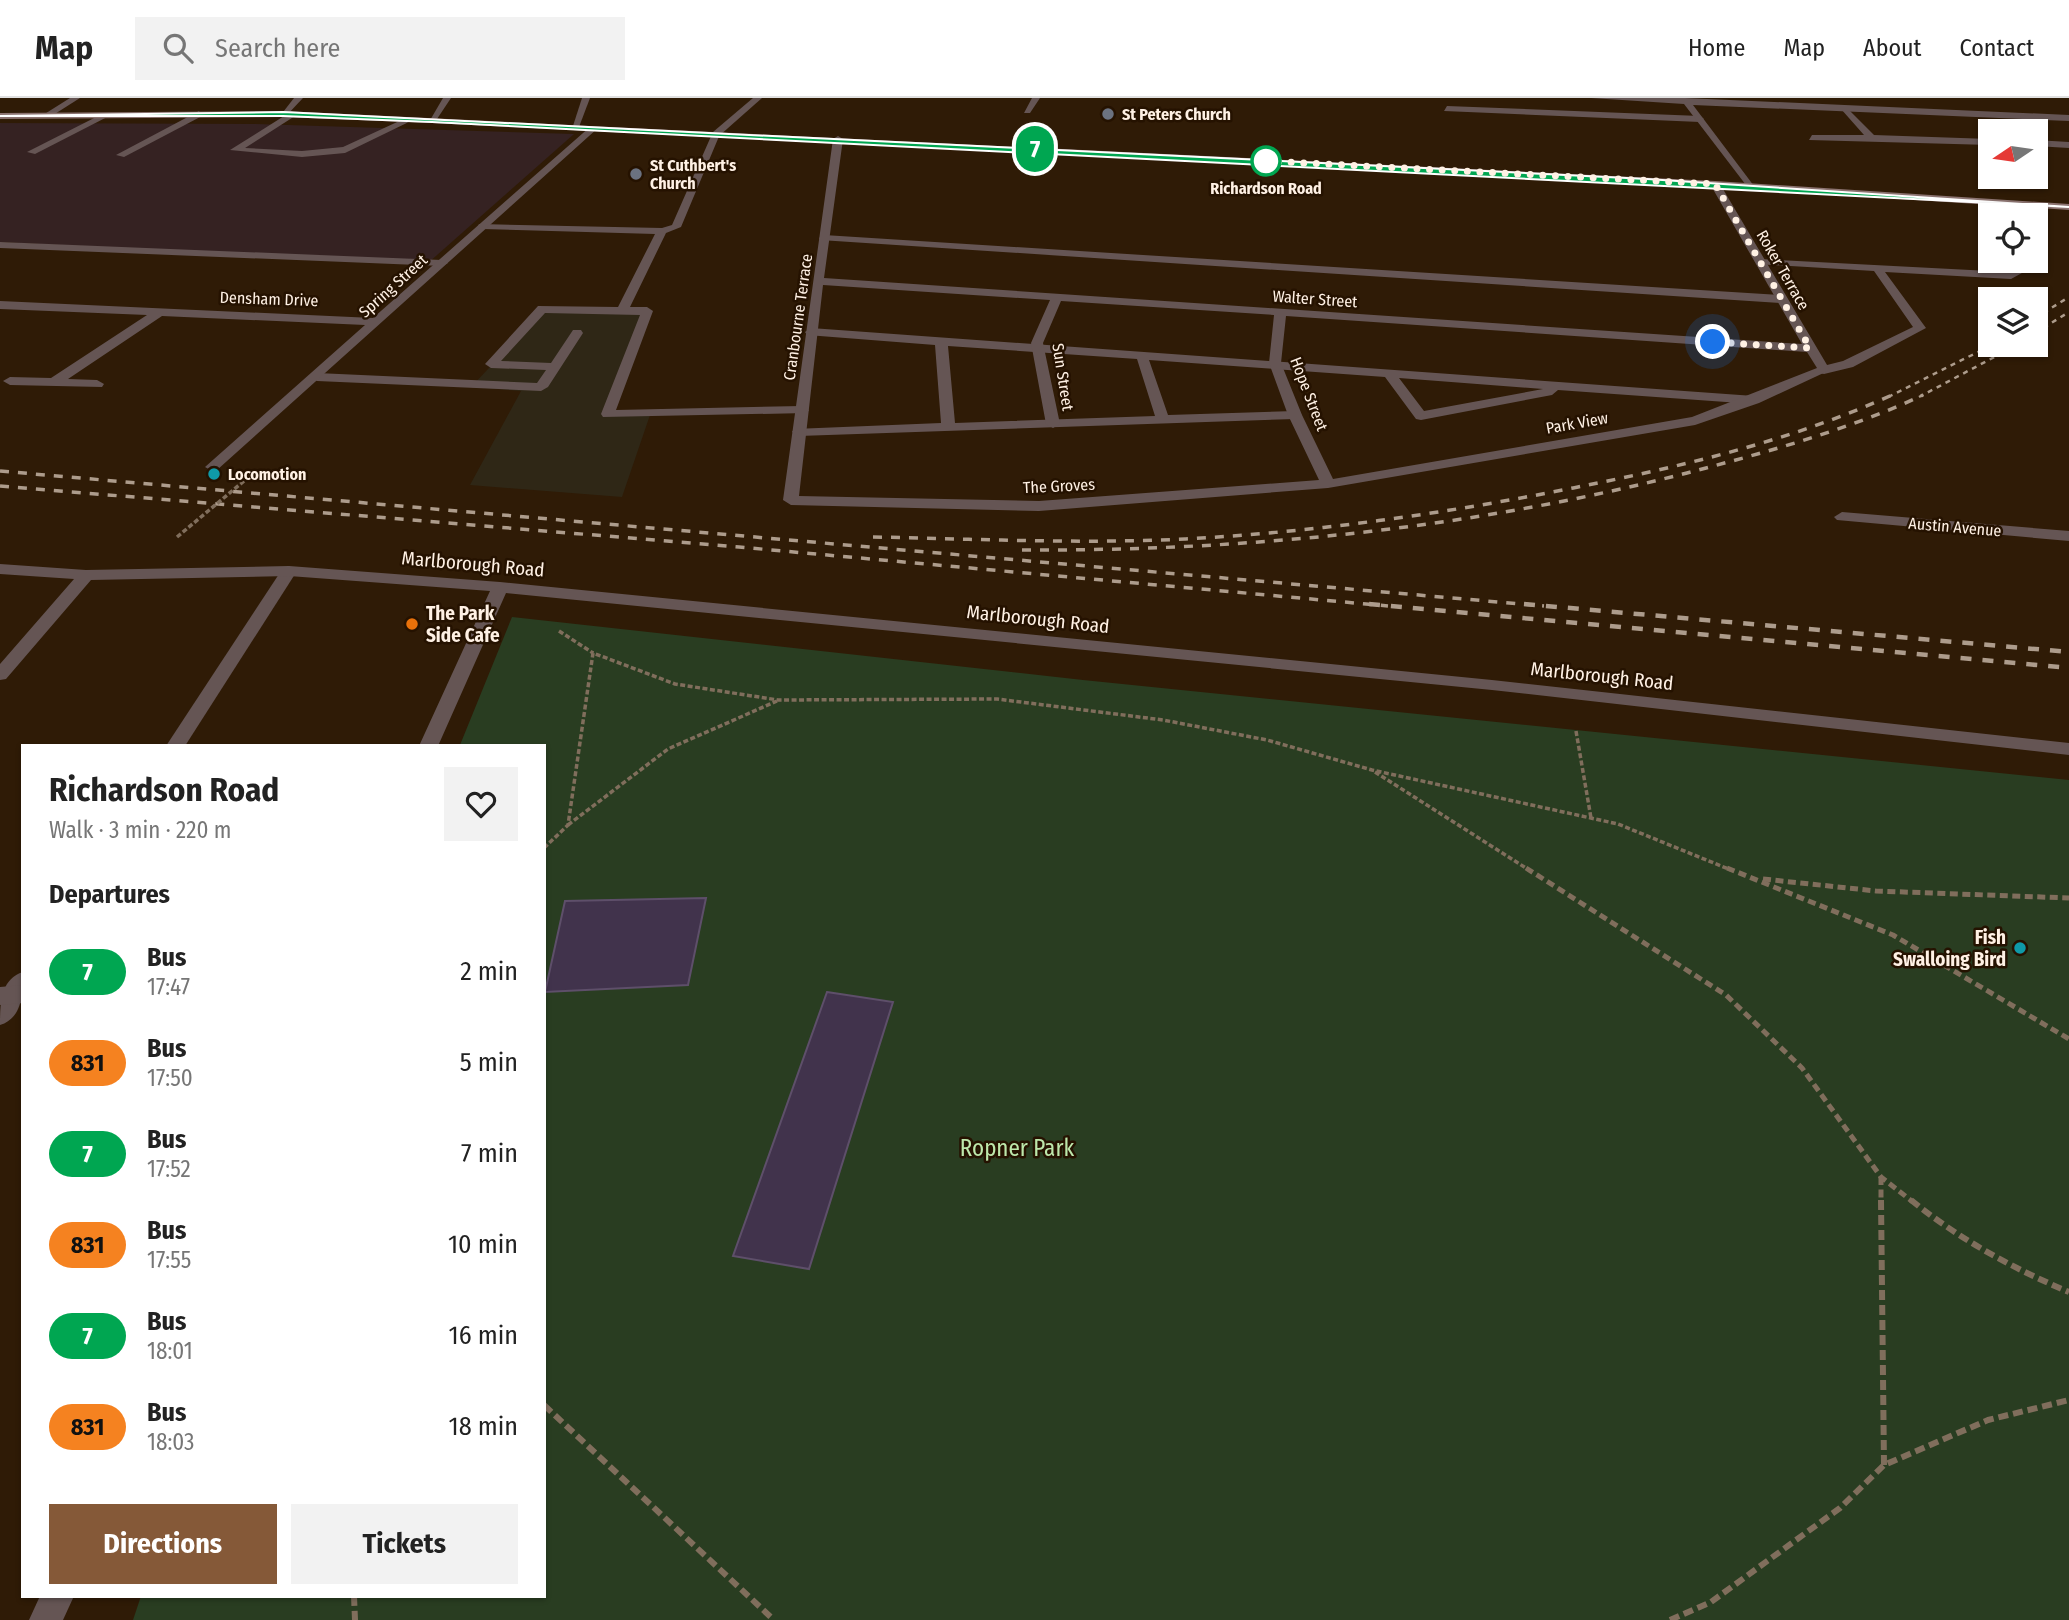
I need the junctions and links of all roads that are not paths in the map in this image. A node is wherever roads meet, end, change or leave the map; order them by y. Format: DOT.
graph roads {
  1 [pos="76,98"];
  2 [pos="299,98"];
  3 [pos="447,98"];
  4 [pos="586,98"];
  5 [pos="758,98"];
  6 [pos="1036,98"];
  7 [pos="1595,98"];
  8 [pos="1936,98"];
  9 [pos="1682,100"];
  10 [pos="1844,108"];
  11 [pos="1447,109"];
  12 [pos="1027,111"];
  13 [pos="1954,113"];
  14 [pos="199,114"];
  15 [pos="287,114"];
  16 [pos="47,115"];
  17 [pos="107,115"];
  18 [pos="3,117"];
  19 [pos="411,119"];
  20 [pos="1700,119"];
  21 [pos="432,120"];
  22 [pos="2068,125"];
  23 [pos="575,127"];
  24 [pos="594,128"];
  25 [pos="716,134"];
  26 [pos="1812,138"];
  27 [pos="1871,138"];
  28 [pos="838,139"];
  29 [pos="1978,142"];
  30 [pos="2048,144"];
  31 [pos="2069,145"];
  32 [pos="32,152"];
  33 [pos="121,155"];
  34 [pos="1715,184"];
  35 [pos="1749,186"];
  36 [pos="2069,206"];
  37 [pos="483,226"];
  38 [pos="662,231"];
  39 [pos="824,239"];
  40 [pos="0,246"];
  41 [pos="1760,262"];
  42 [pos="442,263"];
  43 [pos="1877,268"];
  44 [pos="2016,273"];
  45 [pos="819,281"];
  46 [pos="1057,297"];
  47 [pos="1781,299"];
  48 [pos="0,305"];
  49 [pos="622,311"];
  50 [pos="160,312"];
  51 [pos="1280,313"];
  52 [pos="376,322"];
  53 [pos="811,331"];
  54 [pos="577,333"];
  55 [pos="940,340"];
  56 [pos="1037,346"];
  57 [pos="1810,348"];
  58 [pos="1147,354"];
  59 [pos="1275,363"];
  60 [pos="554,367"];
  61 [pos="1824,370"];
  62 [pos="1388,372"];
  63 [pos="317,377"];
  64 [pos="10,381"];
  65 [pos="55,382"];
  66 [pos="97,384"];
  67 [pos="1575,386"];
  68 [pos="1754,400"];
  69 [pos="802,410"];
  70 [pos="1295,415"];
  71 [pos="1163,420"];
  72 [pos="1052,424"];
  73 [pos="948,427"];
  74 [pos="799,432"];
  75 [pos="212,467"];
  76 [pos="1328,484"];
  77 [pos="791,500"];
  78 [pos="1842,517"];
  79 [pos="2069,536"];
  80 [pos="0,569"];
  81 [pos="289,571"];
  82 [pos="86,575"];
  83 [pos="500,587"];
  84 [pos="0,675"];
  85 [pos="176,744"];
  86 [pos="429,744"];
  87 [pos="2069,749"];
  88 [pos="15,991"];
  89 [pos="0,1016"];
  90 [pos="56,1598"];
  91 [pos="46,1620"];
  1 -- 16 [label="street"];
  2 -- 15 [label="street"];
  3 -- 21 [label="street"];
  4 -- 23 [label="street"];
  5 -- 25 [label="street"];
  6 -- 12 [label="street"];
  7 -- 9 [label="street"];
  8 -- 13 [label="street"];
  9 -- 10 [label="street"];
  9 -- 20 [label="street"];
  10 -- 13 [label="street"];
  10 -- 27 [label="street"];
  11 -- 20 [label="street"];
  13 -- 22 [label="street"];
  14 -- 15 [label="street"];
  14 -- 17 [label="street"];
  14 -- 33 [label="street"];
  15 -- 19 [label="street"];
  15 -- 19 [label="street"];
  16 -- 17 [label="street"];
  16 -- 18 [label="street"];
  17 -- 32 [label="street"];
  19 -- 21 [label="street"];
  20 -- 35 [label="street"];
  21 -- 23 [label="street"];
  23 -- 24 [label="street"];
  24 -- 25 [label="street"];
  24 -- 37 [label="street, Spring Street"];
  25 -- 28 [label="street"];
  25 -- 38 [label="street"];
  26 -- 27 [label="street"];
  27 -- 29 [label="street"];
  28 -- 34 [label="street"];
  28 -- 39 [label="street, Cranbourne Terrace"];
  30 -- 31 [label="street"];
  34 -- 35 [label="street"];
  34 -- 41 [label="street, Roker Terrace"];
  35 -- 36 [label="street"];
  37 -- 38 [label="street"];
  37 -- 42 [label="street, Spring Street"];
  38 -- 49 [label="street"];
  39 -- 45 [label="street, Cranbourne Terrace"];
  39 -- 47 [label="street"];
  40 -- 42 [label="street"];
  41 -- 43 [label="street"];
  41 -- 47 [label="street, Roker Terrace"];
  42 -- 52 [label="street, Spring Street"];
  43 -- 44 [label="street"];
  43 -- 61 [label="street, Park View"];
  45 -- 46 [label="street, Walter Street"];
  45 -- 53 [label="street, Cranbourne Terrace"];
  46 -- 51 [label="street, Walter Street"];
  46 -- 56 [label="street, Sun Street"];
  47 -- 57 [label="street, Roker Terrace"];
  48 -- 50 [label="street, Densham Drive"];
  49 -- 60 [label="street"];
  49 -- 69 [label="street"];
  50 -- 52 [label="street, Densham Drive"];
  50 -- 65 [label="street"];
  51 -- 57 [label="street, Walter Street"];
  51 -- 59 [label="street, Hope Street"];
  52 -- 63 [label="street, Spring Street"];
  53 -- 55 [label="street"];
  53 -- 69 [label="street, Cranbourne Terrace"];
  54 -- 60 [label="street"];
  55 -- 56 [label="street"];
  55 -- 73 [label="street"];
  56 -- 58 [label="street"];
  56 -- 72 [label="street, Sun Street"];
  57 -- 61 [label="street, Roker Terrace"];
  58 -- 59 [label="street"];
  58 -- 71 [label="street"];
  59 -- 62 [label="street"];
  59 -- 70 [label="street, Hope Street"];
  60 -- 63 [label="street"];
  61 -- 68 [label="street, Park View"];
  62 -- 67 [label="street"];
  62 -- 67 [label="street"];
  63 -- 75 [label="street, Spring Street"];
  64 -- 65 [label="street"];
  65 -- 66 [label="street"];
  67 -- 68 [label="street"];
  68 -- 76 [label="street, Park View"];
  69 -- 74 [label="street, Cranbourne Terrace"];
  70 -- 71 [label="street"];
  70 -- 76 [label="street, Hope Street"];
  71 -- 72 [label="street"];
  72 -- 73 [label="street"];
  73 -- 74 [label="street"];
  74 -- 77 [label="street, Cranbourne Terrace"];
  76 -- 77 [label="street, The Groves"];
  78 -- 79 [label="street, Austin Avenue"];
  80 -- 82 [label="street, Marlborough Road"];
  81 -- 82 [label="street, Marlborough Road"];
  81 -- 83 [label="street, Marlborough Road"];
  81 -- 85 [label="street"];
  82 -- 84 [label="street"];
  83 -- 86 [label="street"];
  83 -- 87 [label="street, Marlborough Road"];
  88 -- 89 [label="street"];
  90 -- 91 [label="street"];
}
